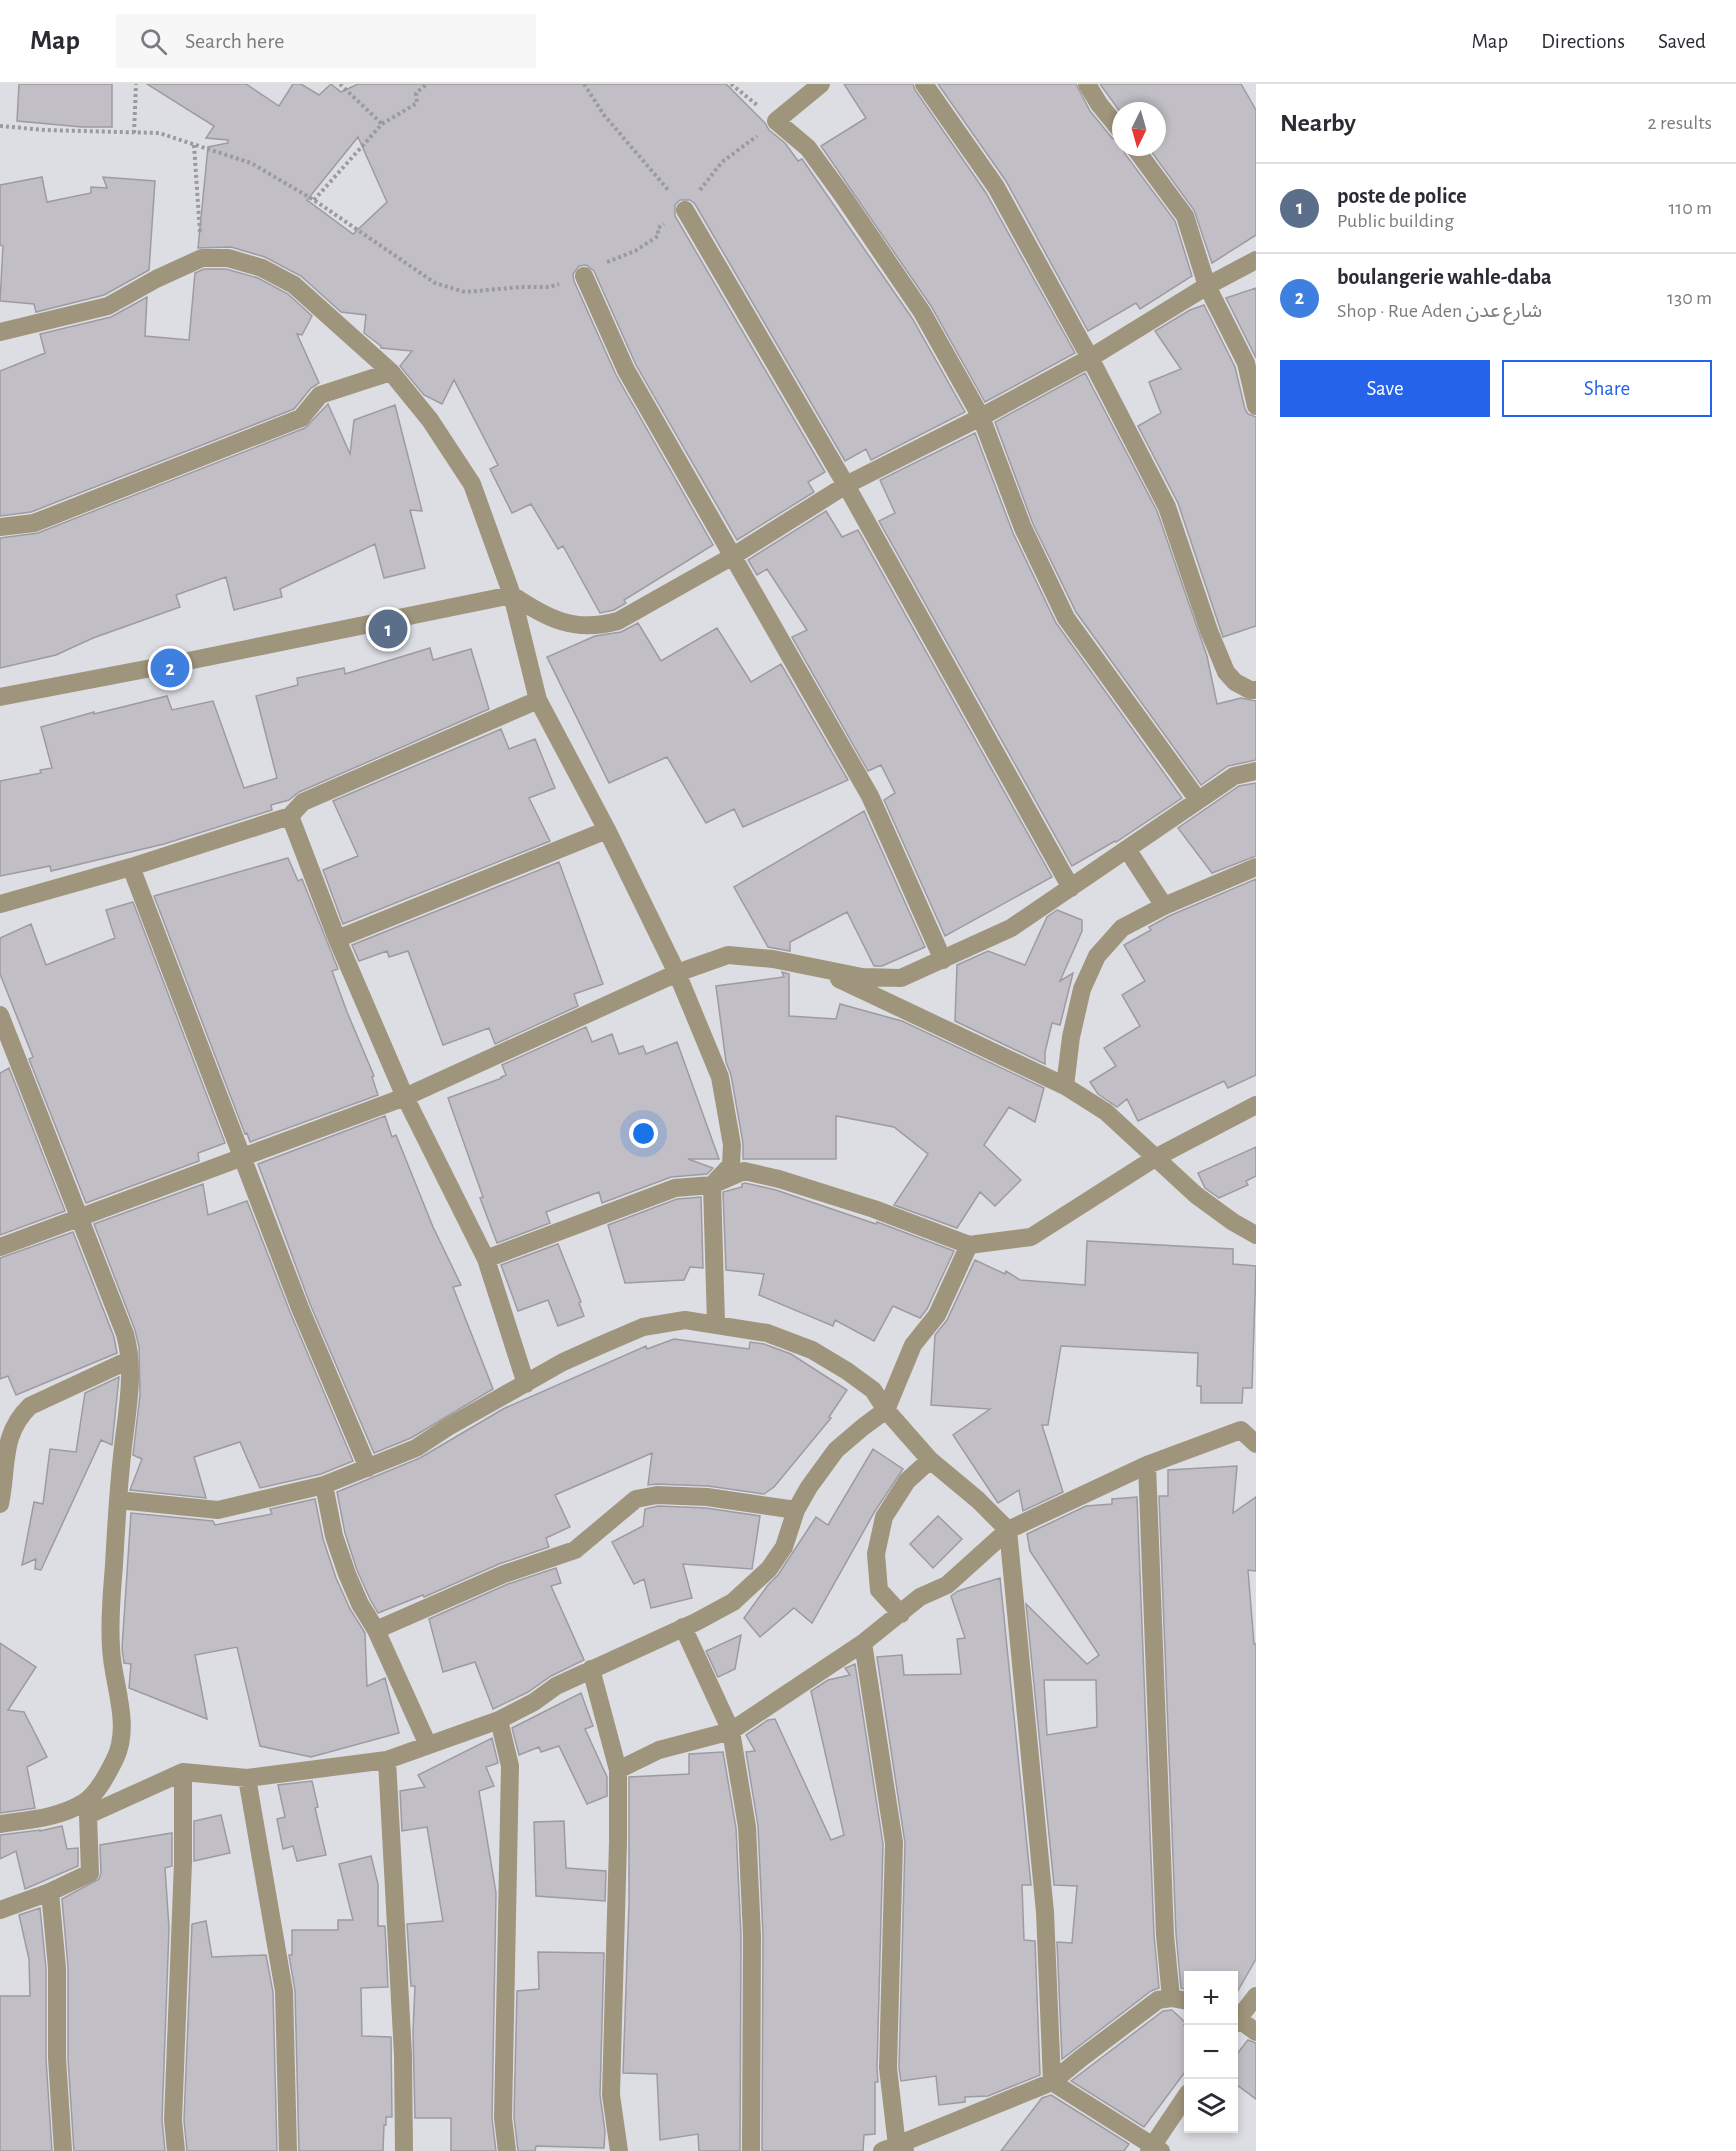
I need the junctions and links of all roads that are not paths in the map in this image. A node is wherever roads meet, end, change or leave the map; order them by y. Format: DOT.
graph roads {
  1 [pos="821,84"];
  2 [pos="924,84"];
  3 [pos="1087,84"];
  4 [pos="1112,120"];
  5 [pos="1141,156"];
  6 [pos="685,210"];
  7 [pos="1256,260"];
  8 [pos="584,276"];
  9 [pos="1207,286"];
  10 [pos="0,332"];
  11 [pos="1090,358"];
  12 [pos="391,372"];
  13 [pos="1256,406"];
  14 [pos="981,417"];
  15 [pos="846,485"];
  16 [pos="0,527"];
  17 [pos="733,556"];
  18 [pos="512,595"];
  19 [pos="1256,690"];
  20 [pos="0,697"];
  21 [pos="538,700"];
  22 [pos="1256,771"];
  23 [pos="1198,800"];
  24 [pos="290,816"];
  25 [pos="607,830"];
  26 [pos="1127,849"];
  27 [pos="131,867"];
  28 [pos="1256,867"];
  29 [pos="1071,888"];
  30 [pos="0,903"];
  31 [pos="1164,906"];
  32 [pos="337,939"];
  33 [pos="943,960"];
  34 [pos="819,969"];
  35 [pos="677,973"];
  36 [pos="0,1015"];
  37 [pos="6,1048"];
  38 [pos="1065,1086"];
  39 [pos="405,1097"];
  40 [pos="1256,1105"];
  41 [pos="241,1158"];
  42 [pos="1155,1158"];
  43 [pos="712,1185"];
  44 [pos="80,1217"];
  45 [pos="1256,1235"];
  46 [pos="969,1245"];
  47 [pos="0,1247"];
  48 [pos="486,1259"];
  49 [pos="716,1323"];
  50 [pos="129,1360"];
  51 [pos="526,1384"];
  52 [pos="886,1410"];
  53 [pos="1256,1418"];
  54 [pos="1241,1430"];
  55 [pos="1256,1444"];
  56 [pos="930,1460"];
  57 [pos="1147,1465"];
  58 [pos="368,1468"];
  59 [pos="324,1485"];
  60 [pos="118,1500"];
  61 [pos="0,1504"];
  62 [pos="796,1510"];
  63 [pos="1008,1530"];
  64 [pos="901,1614"];
  65 [pos="683,1627"];
  66 [pos="376,1630"];
  67 [pos="863,1643"];
  68 [pos="591,1669"];
  69 [pos="498,1720"];
  70 [pos="731,1731"];
  71 [pos="428,1745"];
  72 [pos="387,1760"];
  73 [pos="618,1770"];
  74 [pos="183,1772"];
  75 [pos="247,1778"];
  76 [pos="0,1824"];
  77 [pos="50,1892"];
  78 [pos="0,1910"];
  79 [pos="1256,1996"];
  80 [pos="1180,1999"];
  81 [pos="1238,2016"];
  82 [pos="1238,2021"];
  83 [pos="1256,2032"];
  84 [pos="1052,2082"];
  85 [pos="1184,2100"];
  86 [pos="894,2149"];
  87 [pos="1155,2149"];
  88 [pos="63,2151"];
  89 [pos="176,2151"];
  90 [pos="288,2151"];
  91 [pos="404,2151"];
  92 [pos="507,2151"];
  93 [pos="619,2151"];
  94 [pos="750,2151"];
  1 -- 14 [label="street"];
  2 -- 11 [label="street"];
  3 -- 4 [label="street"];
  5 -- 9 [label="street"];
  6 -- 15 [label="street"];
  7 -- 9 [label="street"];
  8 -- 17 [label="street"];
  9 -- 11 [label="street"];
  9 -- 13 [label="street"];
  10 -- 12 [label="street"];
  11 -- 14 [label="street"];
  11 -- 19 [label="street"];
  12 -- 16 [label="street"];
  12 -- 18 [label="street"];
  14 -- 15 [label="street"];
  14 -- 23 [label="street"];
  15 -- 17 [label="street"];
  15 -- 29 [label="street"];
  17 -- 18 [label="street"];
  17 -- 33 [label="street"];
  18 -- 20 [label="street"];
  18 -- 21 [label="street"];
  21 -- 24 [label="street"];
  21 -- 25 [label="street"];
  22 -- 23 [label="street"];
  23 -- 26 [label="street"];
  24 -- 27 [label="street"];
  24 -- 32 [label="street"];
  25 -- 32 [label="street"];
  25 -- 35 [label="street"];
  26 -- 29 [label="street"];
  26 -- 31 [label="street"];
  27 -- 30 [label="street"];
  27 -- 41 [label="street"];
  28 -- 31 [label="street"];
  29 -- 33 [label="street"];
  31 -- 38 [label="street"];
  32 -- 39 [label="street"];
  33 -- 34 [label="street"];
  34 -- 35 [label="street"];
  34 -- 38 [label="street"];
  35 -- 39 [label="street"];
  35 -- 43 [label="street"];
  36 -- 37 [label="street"];
  37 -- 44 [label="street"];
  38 -- 42 [label="street"];
  39 -- 41 [label="street"];
  39 -- 48 [label="street"];
  40 -- 42 [label="street"];
  41 -- 44 [label="street"];
  41 -- 58 [label="street"];
  42 -- 45 [label="street"];
  42 -- 46 [label="street"];
  43 -- 46 [label="street"];
  43 -- 48 [label="street"];
  43 -- 49 [label="street"];
  44 -- 47 [label="street"];
  44 -- 50 [label="street"];
  46 -- 52 [label="street"];
  48 -- 51 [label="street"];
  49 -- 51 [label="street"];
  49 -- 52 [label="street"];
  50 -- 60 [label="street"];
  50 -- 61 [label="street"];
  51 -- 58 [label="street"];
  52 -- 56 [label="street"];
  52 -- 62 [label="street"];
  53 -- 54 [label="street"];
  54 -- 55 [label="street"];
  54 -- 57 [label="street"];
  56 -- 63 [label="street"];
  56 -- 64 [label="street"];
  57 -- 63 [label="street"];
  57 -- 80 [label="street"];
  58 -- 59 [label="street"];
  59 -- 60 [label="street"];
  59 -- 66 [label="street"];
  60 -- 76 [label="street"];
  62 -- 65 [label="street"];
  62 -- 66 [label="street"];
  63 -- 64 [label="street"];
  63 -- 84 [label="street"];
  64 -- 67 [label="street"];
  65 -- 68 [label="street"];
  65 -- 70 [label="street"];
  66 -- 71 [label="street"];
  67 -- 70 [label="street"];
  67 -- 86 [label="street"];
  68 -- 69 [label="street"];
  68 -- 73 [label="street"];
  69 -- 71 [label="street"];
  69 -- 92 [label="street"];
  70 -- 73 [label="street"];
  70 -- 94 [label="street"];
  71 -- 72 [label="street"];
  72 -- 75 [label="street"];
  72 -- 91 [label="street"];
  73 -- 93 [label="street"];
  74 -- 75 [label="street"];
  74 -- 77 [label="street"];
  74 -- 89 [label="street"];
  75 -- 90 [label="street"];
  77 -- 78 [label="street"];
  77 -- 88 [label="street"];
  79 -- 81 [label="street"];
  80 -- 84 [label="street"];
  82 -- 83 [label="street"];
  84 -- 86 [label="street"];
  84 -- 87 [label="street"];
  85 -- 87 [label="street"];
}
